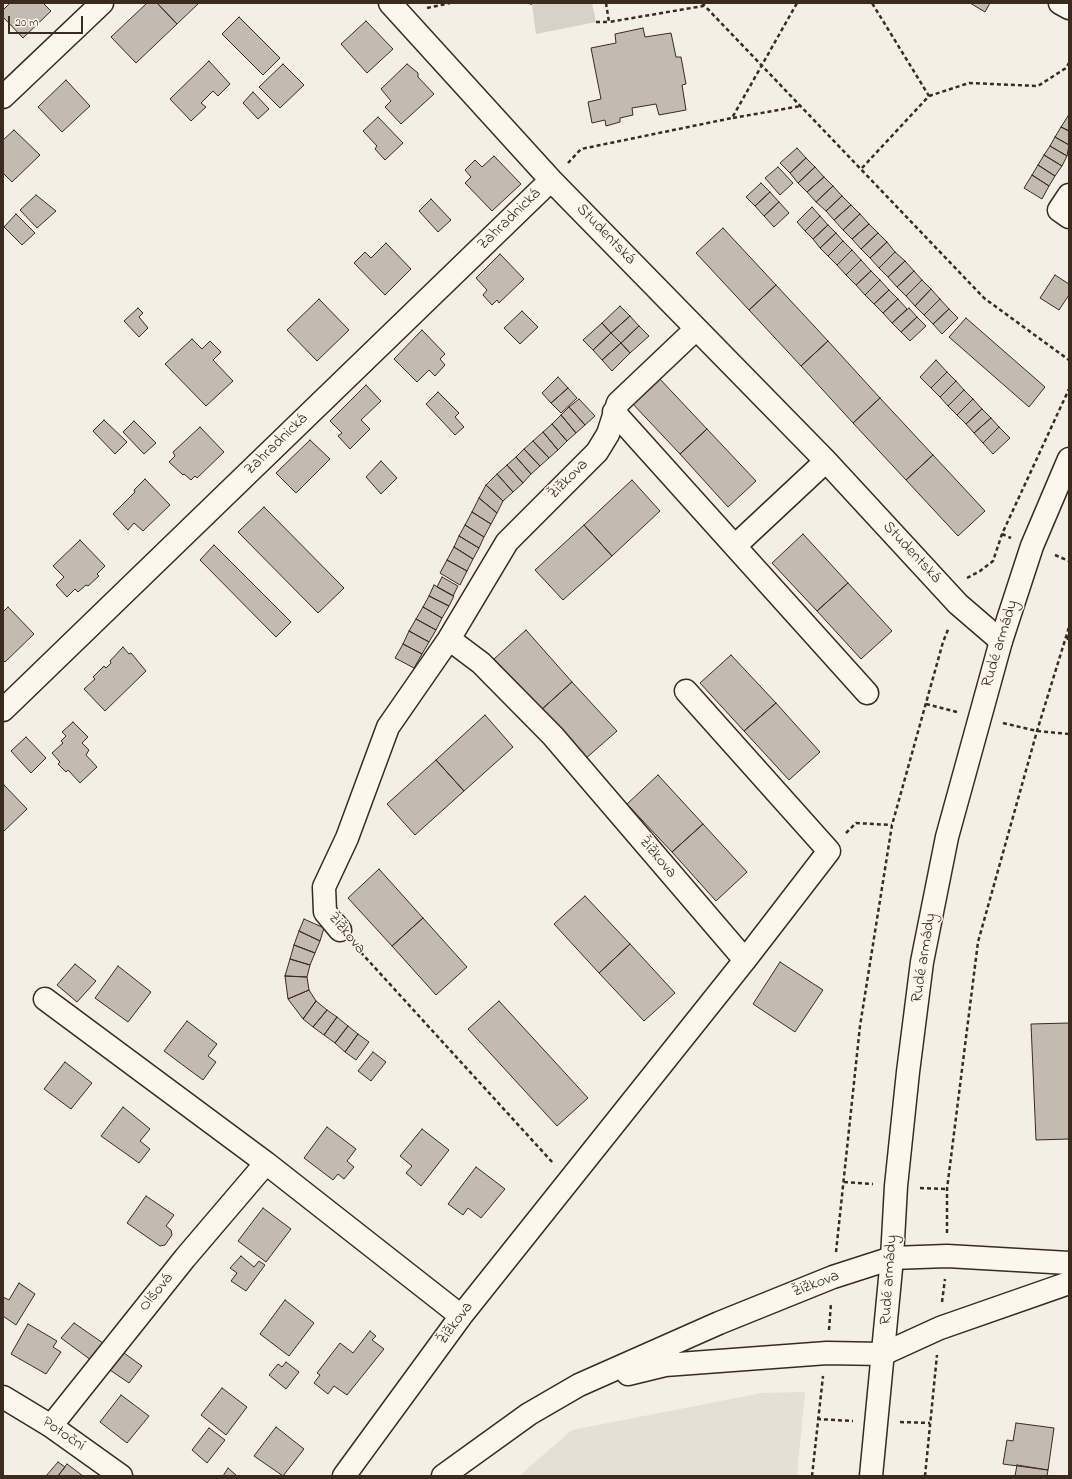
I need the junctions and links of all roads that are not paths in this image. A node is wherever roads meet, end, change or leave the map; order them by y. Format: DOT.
graph roads {
  1 [pos="102,3"];
  2 [pos="390,3"];
  3 [pos="1060,3"];
  4 [pos="1069,8"];
  5 [pos="3,97"];
  6 [pos="551,180"];
  7 [pos="1069,195"];
  8 [pos="1069,216"];
  9 [pos="696,329"];
  10 [pos="614,412"];
  11 [pos="1069,459"];
  12 [pos="826,461"];
  13 [pos="735,546"];
  14 [pos="449,639"];
  15 [pos="1000,641"];
  16 [pos="686,692"];
  17 [pos="867,693"];
  18 [pos="3,710"];
  19 [pos="340,930"];
  20 [pos="745,960"];
  21 [pos="45,999"];
  22 [pos="266,1163"];
  23 [pos="892,1258"];
  24 [pos="1069,1263"];
  25 [pos="1069,1283"];
  26 [pos="461,1316"];
  27 [pos="883,1354"];
  28 [pos="578,1385"];
  29 [pos="3,1397"];
  30 [pos="51,1426"];
  31 [pos="122,1476"];
  32 [pos="344,1476"];
  33 [pos="442,1476"];
  34 [pos="871,1476"];
  1 -- 5 [label="street"];
  2 -- 6 [label="street, Studentská"];
  3 -- 4 [label="street"];
  6 -- 9 [label="street, Studentská"];
  6 -- 18 [label="street, Zahradnická"];
  7 -- 8 [label="street"];
  9 -- 10 [label="street, Žižkova"];
  9 -- 12 [label="street, Studentská"];
  10 -- 13 [label="street"];
  10 -- 14 [label="street, Žižkova"];
  11 -- 15 [label="street, Rudé armády"];
  12 -- 13 [label="street"];
  12 -- 15 [label="street, Studentská"];
  13 -- 17 [label="street"];
  14 -- 19 [label="street, Žižkova"];
  14 -- 20 [label="street, Žižkova"];
  15 -- 23 [label="street, Rudé armády"];
  16 -- 20 [label="street, Žižkova"];
  20 -- 26 [label="street, Žižkova"];
  21 -- 22 [label="street"];
  22 -- 26 [label="street"];
  22 -- 30 [label="street, Olšová"];
  23 -- 24 [label="street, Žižkova"];
  23 -- 27 [label="street, Rudé armády"];
  23 -- 28 [label="street, Žižkova"];
  25 -- 27 [label="street, Žižkova"];
  26 -- 32 [label="street, Žižkova"];
  27 -- 28 [label="street, Žižkova"];
  27 -- 34 [label="street, Rudé armády"];
  28 -- 33 [label="street, Žižkova"];
  29 -- 30 [label="street, Potoční"];
  30 -- 31 [label="street, Potoční"];
}
